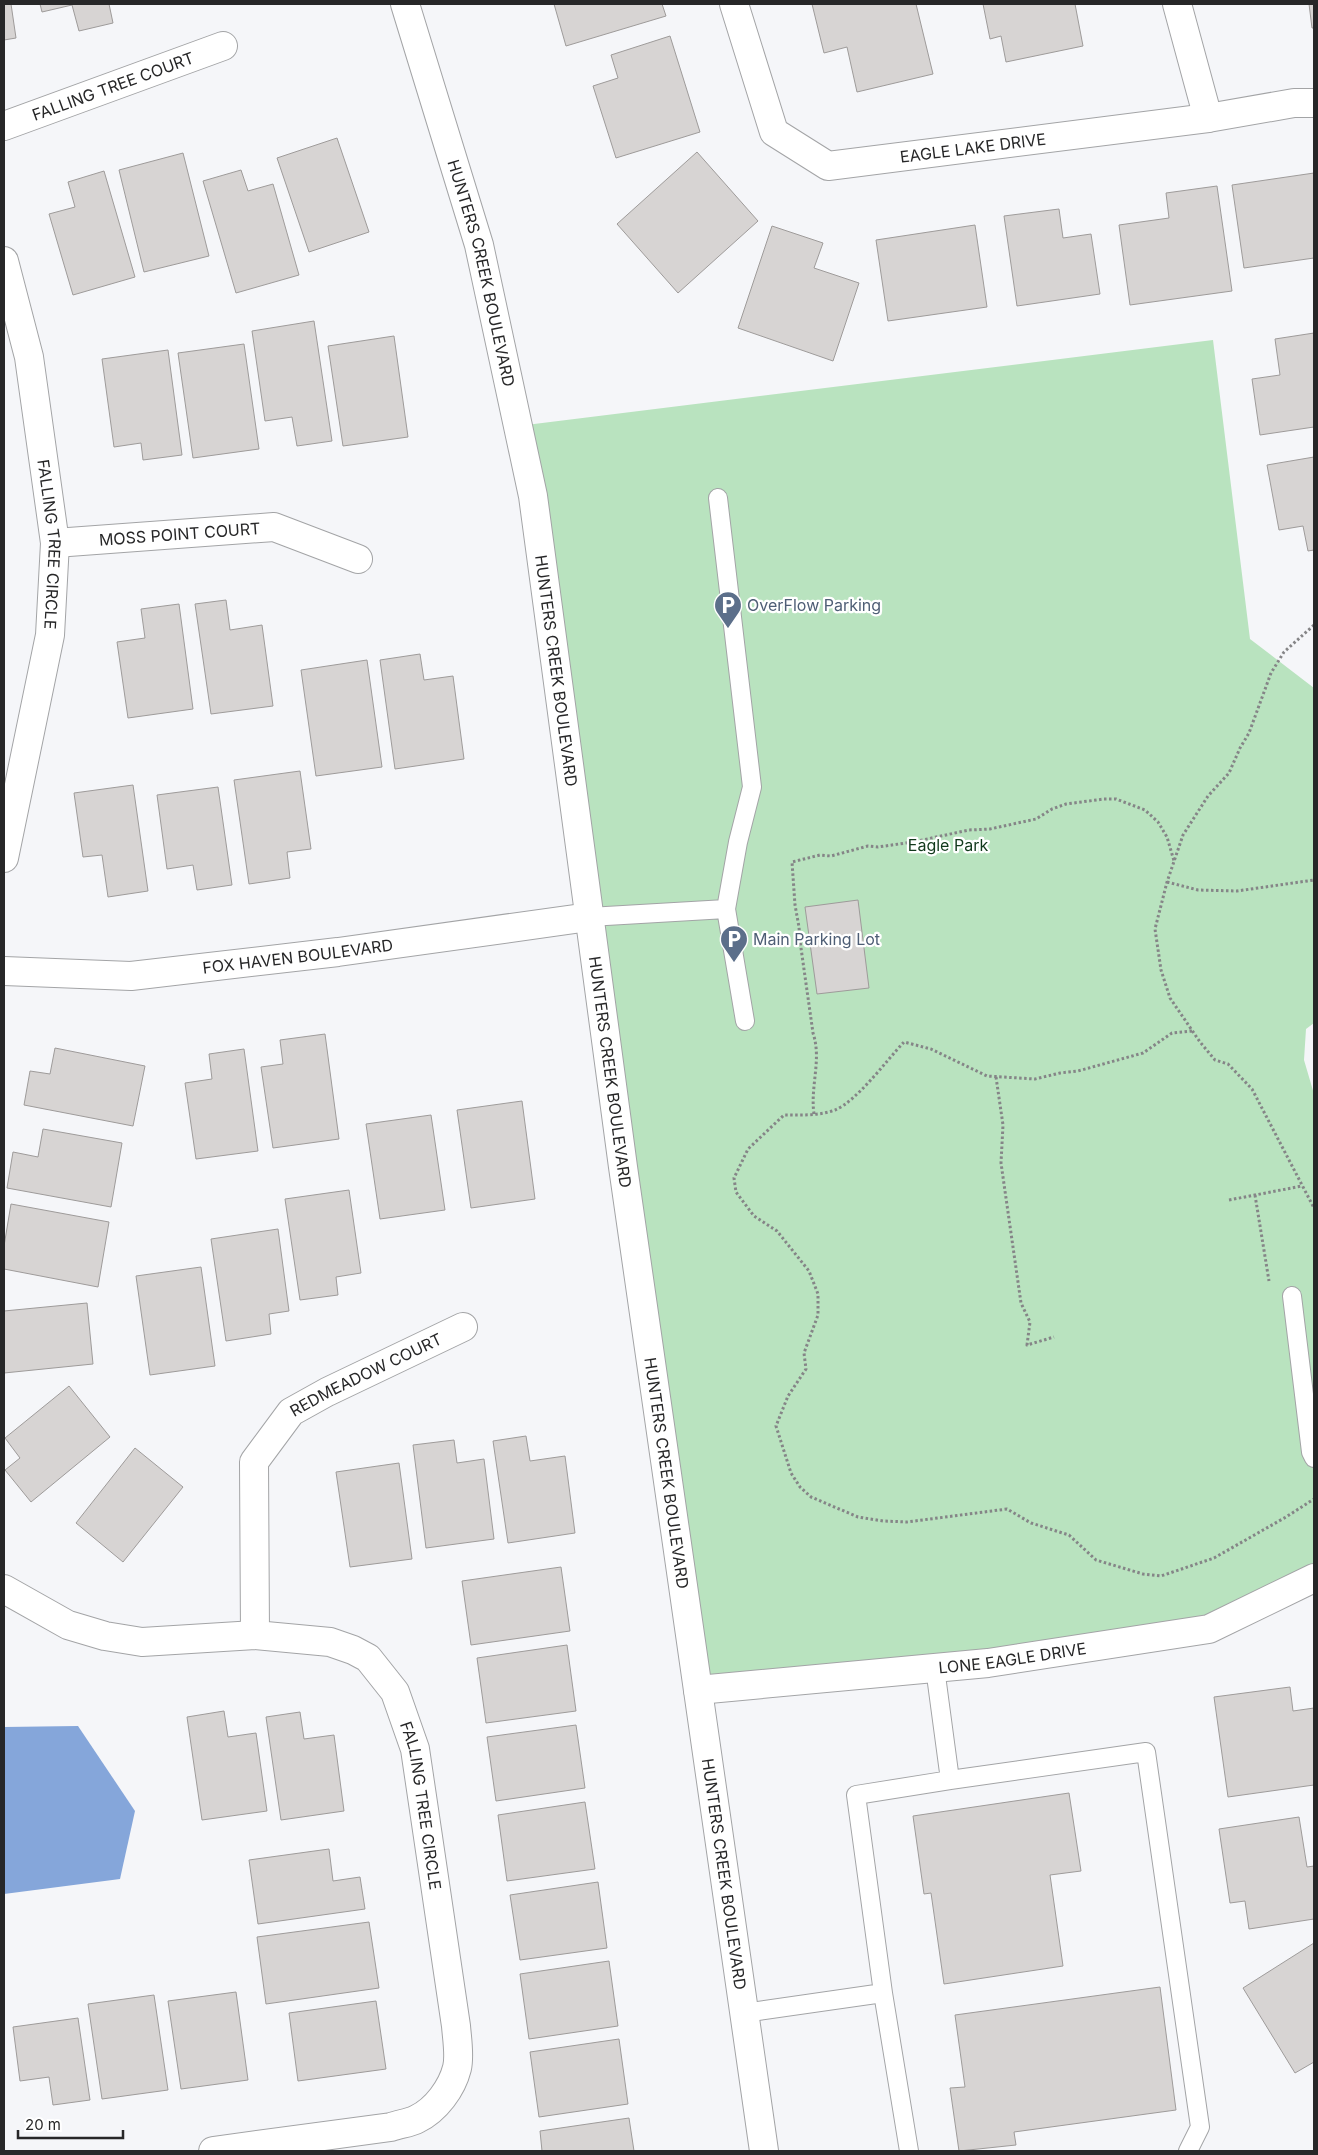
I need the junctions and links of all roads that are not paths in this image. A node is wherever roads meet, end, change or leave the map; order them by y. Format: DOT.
graph roads {
  1 [pos="405,4"];
  2 [pos="734,4"];
  3 [pos="1177,4"];
  4 [pos="223,46"];
  5 [pos="1314,103"];
  6 [pos="1208,118"];
  7 [pos="4,126"];
  8 [pos="4,260"];
  9 [pos="718,498"];
  10 [pos="55,543"];
  11 [pos="358,559"];
  12 [pos="4,858"];
  13 [pos="726,909"];
  14 [pos="589,917"];
  15 [pos="4,971"];
  16 [pos="745,1021"];
  17 [pos="1292,1296"];
  18 [pos="463,1326"];
  19 [pos="1314,1458"];
  20 [pos="1314,1578"];
  21 [pos="4,1589"];
  22 [pos="255,1635"];
  23 [pos="935,1668"];
  24 [pos="698,1690"];
  25 [pos="950,1780"];
  26 [pos="883,1993"];
  27 [pos="744,2013"];
  28 [pos="213,2151"];
  29 [pos="764,2151"];
  30 [pos="909,2151"];
  31 [pos="1188,2151"];
  1 -- 14 [label="street, HUNTERS CREEK BOULEVARD"];
  2 -- 6 [label="street, EAGLE LAKE DRIVE"];
  3 -- 6 [label="street"];
  4 -- 7 [label="street, FALLING TREE COURT"];
  5 -- 6 [label="street, EAGLE LAKE DRIVE"];
  8 -- 10 [label="street, FALLING TREE CIRCLE"];
  9 -- 13 [label="lane"];
  10 -- 11 [label="street, MOSS POINT COURT"];
  10 -- 12 [label="street, FALLING TREE CIRCLE"];
  13 -- 14 [label="lane"];
  13 -- 16 [label="lane"];
  14 -- 15 [label="street, FOX HAVEN BOULEVARD"];
  14 -- 24 [label="street, HUNTERS CREEK BOULEVARD"];
  17 -- 19 [label="lane"];
  18 -- 22 [label="street, REDMEADOW COURT"];
  20 -- 23 [label="street, LONE EAGLE DRIVE"];
  21 -- 22 [label="street, FALLING TREE CIRCLE"];
  22 -- 28 [label="street, FALLING TREE CIRCLE"];
  23 -- 24 [label="street, LONE EAGLE DRIVE"];
  23 -- 25 [label="lane"];
  24 -- 27 [label="street, HUNTERS CREEK BOULEVARD"];
  25 -- 26 [label="lane"];
  25 -- 31 [label="lane"];
  26 -- 27 [label="lane"];
  26 -- 30 [label="lane"];
  27 -- 29 [label="street, HUNTERS CREEK BOULEVARD"];
}
